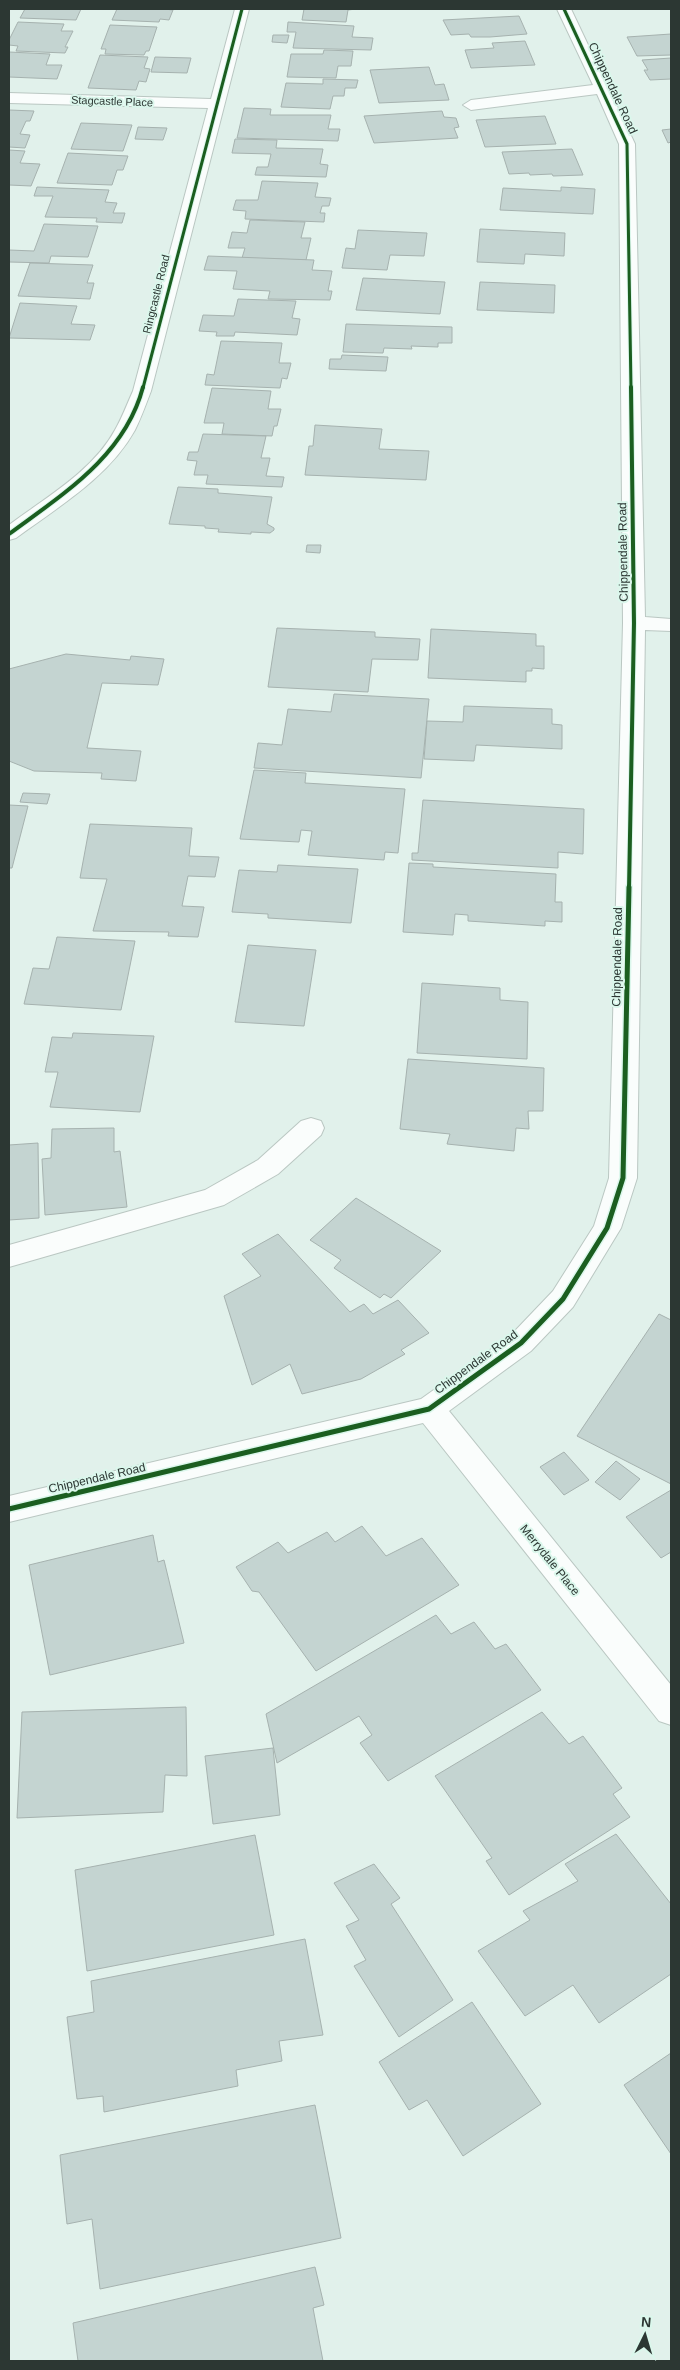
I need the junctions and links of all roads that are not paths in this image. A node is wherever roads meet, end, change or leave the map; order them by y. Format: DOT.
graph roads {
  1 [pos="242,9"];
  2 [pos="564,9"];
  3 [pos="603,89"];
  4 [pos="9,98"];
  5 [pos="215,104"];
  6 [pos="471,105"];
  7 [pos="9,534"];
  8 [pos="634,623"];
  9 [pos="671,625"];
  10 [pos="311,1128"];
  11 [pos="9,1256"];
  12 [pos="429,1409"];
  13 [pos="9,1509"];
  14 [pos="671,1710"];
  1 -- 5 [label="street, Ringcastle Road"];
  2 -- 3 [label="street, Chippendale Road"];
  3 -- 6 [label="street"];
  3 -- 8 [label="street, Chippendale Road"];
  4 -- 5 [label="street, Stagcastle Place"];
  5 -- 7 [label="street, Ringcastle Road"];
  8 -- 9 [label="street"];
  8 -- 12 [label="street, Chippendale Road"];
  10 -- 11 [label="street"];
  12 -- 13 [label="street, Chippendale Road"];
  12 -- 14 [label="street, Merrydale Place"];
}
